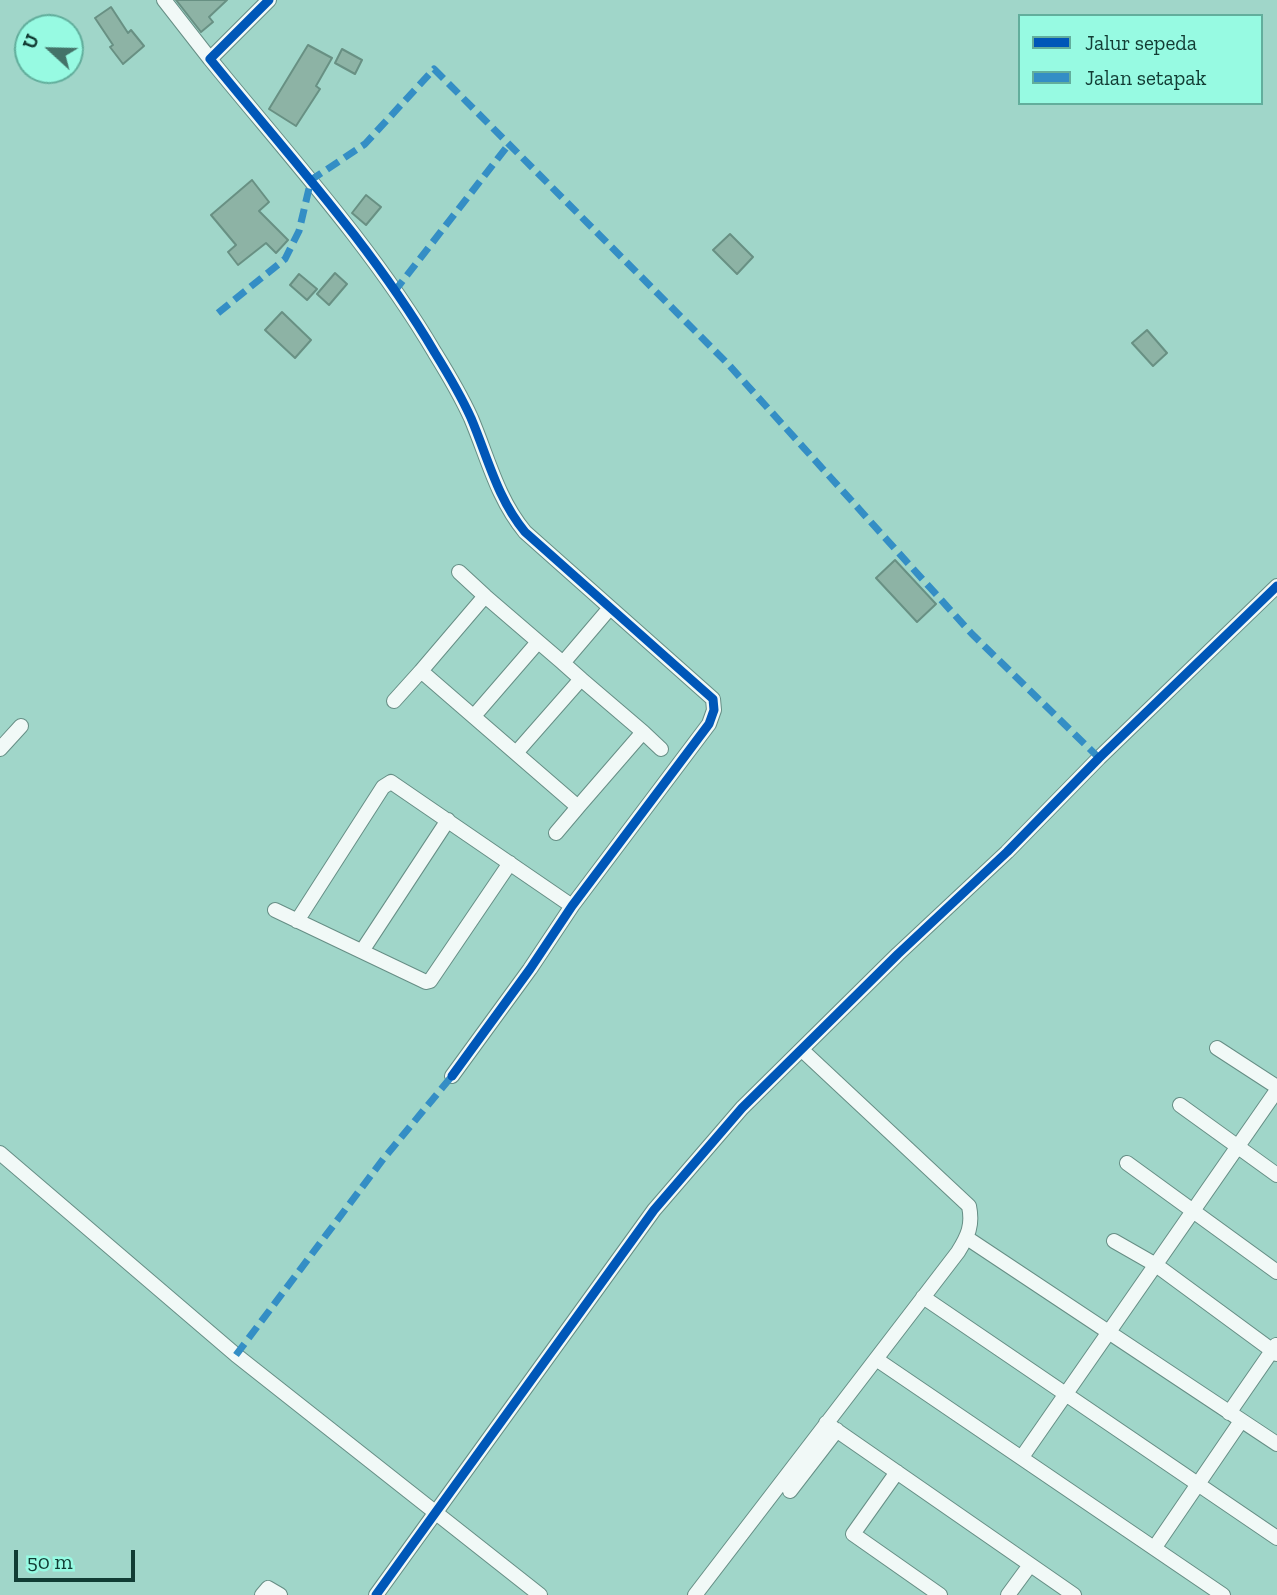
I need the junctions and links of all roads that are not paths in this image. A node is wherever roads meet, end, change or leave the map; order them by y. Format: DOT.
graph roads {
  1 [pos="164,0"];
  2 [pos="269,0"];
  3 [pos="210,59"];
  4 [pos="459,572"];
  5 [pos="1277,586"];
  6 [pos="485,596"];
  7 [pos="609,609"];
  8 [pos="538,642"];
  9 [pos="563,663"];
  10 [pos="421,671"];
  11 [pos="581,678"];
  12 [pos="394,701"];
  13 [pos="474,716"];
  14 [pos="21,726"];
  15 [pos="643,732"];
  16 [pos="0,748"];
  17 [pos="661,749"];
  18 [pos="516,753"];
  19 [pos="578,807"];
  20 [pos="448,820"];
  21 [pos="556,833"];
  22 [pos="510,863"];
  23 [pos="572,906"];
  24 [pos="275,910"];
  25 [pos="297,921"];
  26 [pos="362,951"];
  27 [pos="1217,1048"];
  28 [pos="802,1050"];
  29 [pos="452,1076"];
  30 [pos="1277,1088"];
  31 [pos="1180,1105"];
  32 [pos="1238,1146"];
  33 [pos="0,1153"];
  34 [pos="1127,1163"];
  35 [pos="1277,1175"];
  36 [pos="1193,1211"];
  37 [pos="967,1238"];
  38 [pos="1114,1241"];
  39 [pos="1156,1265"];
  40 [pos="1277,1272"];
  41 [pos="923,1297"];
  42 [pos="1109,1333"];
  43 [pos="1275,1349"];
  44 [pos="876,1359"];
  45 [pos="1066,1394"];
  46 [pos="1235,1417"];
  47 [pos="832,1427"];
  48 [pos="1277,1444"];
  49 [pos="1022,1457"];
  50 [pos="897,1472"];
  51 [pos="1198,1484"];
  52 [pos="790,1491"];
  53 [pos="436,1513"];
  54 [pos="1277,1538"];
  55 [pos="1155,1547"];
  56 [pos="1030,1564"];
  57 [pos="262,1595"];
  58 [pos="280,1595"];
  59 [pos="376,1595"];
  60 [pos="540,1595"];
  61 [pos="695,1595"];
  62 [pos="940,1595"];
  63 [pos="1007,1595"];
  64 [pos="1074,1595"];
  65 [pos="1223,1595"];
  1 -- 3 [label="street"];
  2 -- 3 [label="street"];
  3 -- 7 [label="street"];
  4 -- 6 [label="street"];
  5 -- 28 [label="street"];
  6 -- 8 [label="street"];
  6 -- 10 [label="street"];
  7 -- 9 [label="street"];
  7 -- 23 [label="street"];
  8 -- 9 [label="street"];
  8 -- 13 [label="street"];
  9 -- 11 [label="street"];
  10 -- 12 [label="street"];
  10 -- 13 [label="street"];
  11 -- 15 [label="street"];
  11 -- 18 [label="street"];
  13 -- 18 [label="street"];
  14 -- 16 [label="street"];
  15 -- 17 [label="street"];
  15 -- 19 [label="street"];
  18 -- 19 [label="street"];
  19 -- 21 [label="street"];
  20 -- 22 [label="street"];
  20 -- 25 [label="street"];
  20 -- 26 [label="street"];
  22 -- 23 [label="street"];
  22 -- 26 [label="street"];
  23 -- 29 [label="street"];
  24 -- 25 [label="street"];
  25 -- 26 [label="street"];
  27 -- 30 [label="street"];
  28 -- 37 [label="street"];
  28 -- 53 [label="street"];
  30 -- 32 [label="street"];
  31 -- 32 [label="street"];
  32 -- 35 [label="street"];
  32 -- 36 [label="street"];
  33 -- 53 [label="street"];
  34 -- 36 [label="street"];
  36 -- 39 [label="street"];
  36 -- 40 [label="street"];
  37 -- 41 [label="street"];
  37 -- 42 [label="street"];
  38 -- 39 [label="street"];
  39 -- 42 [label="street"];
  39 -- 43 [label="street"];
  41 -- 44 [label="street"];
  41 -- 45 [label="street"];
  42 -- 45 [label="street"];
  42 -- 46 [label="street"];
  43 -- 46 [label="street"];
  44 -- 47 [label="street"];
  44 -- 49 [label="street"];
  45 -- 49 [label="street"];
  45 -- 51 [label="street"];
  46 -- 48 [label="street"];
  46 -- 51 [label="street"];
  47 -- 50 [label="street"];
  47 -- 52 [label="street"];
  47 -- 61 [label="street"];
  49 -- 55 [label="street"];
  50 -- 56 [label="street"];
  50 -- 62 [label="street"];
  51 -- 54 [label="street"];
  51 -- 55 [label="street"];
  53 -- 59 [label="street"];
  53 -- 60 [label="street"];
  55 -- 65 [label="street"];
  56 -- 63 [label="street"];
  56 -- 64 [label="street"];
  57 -- 58 [label="street"];
}
